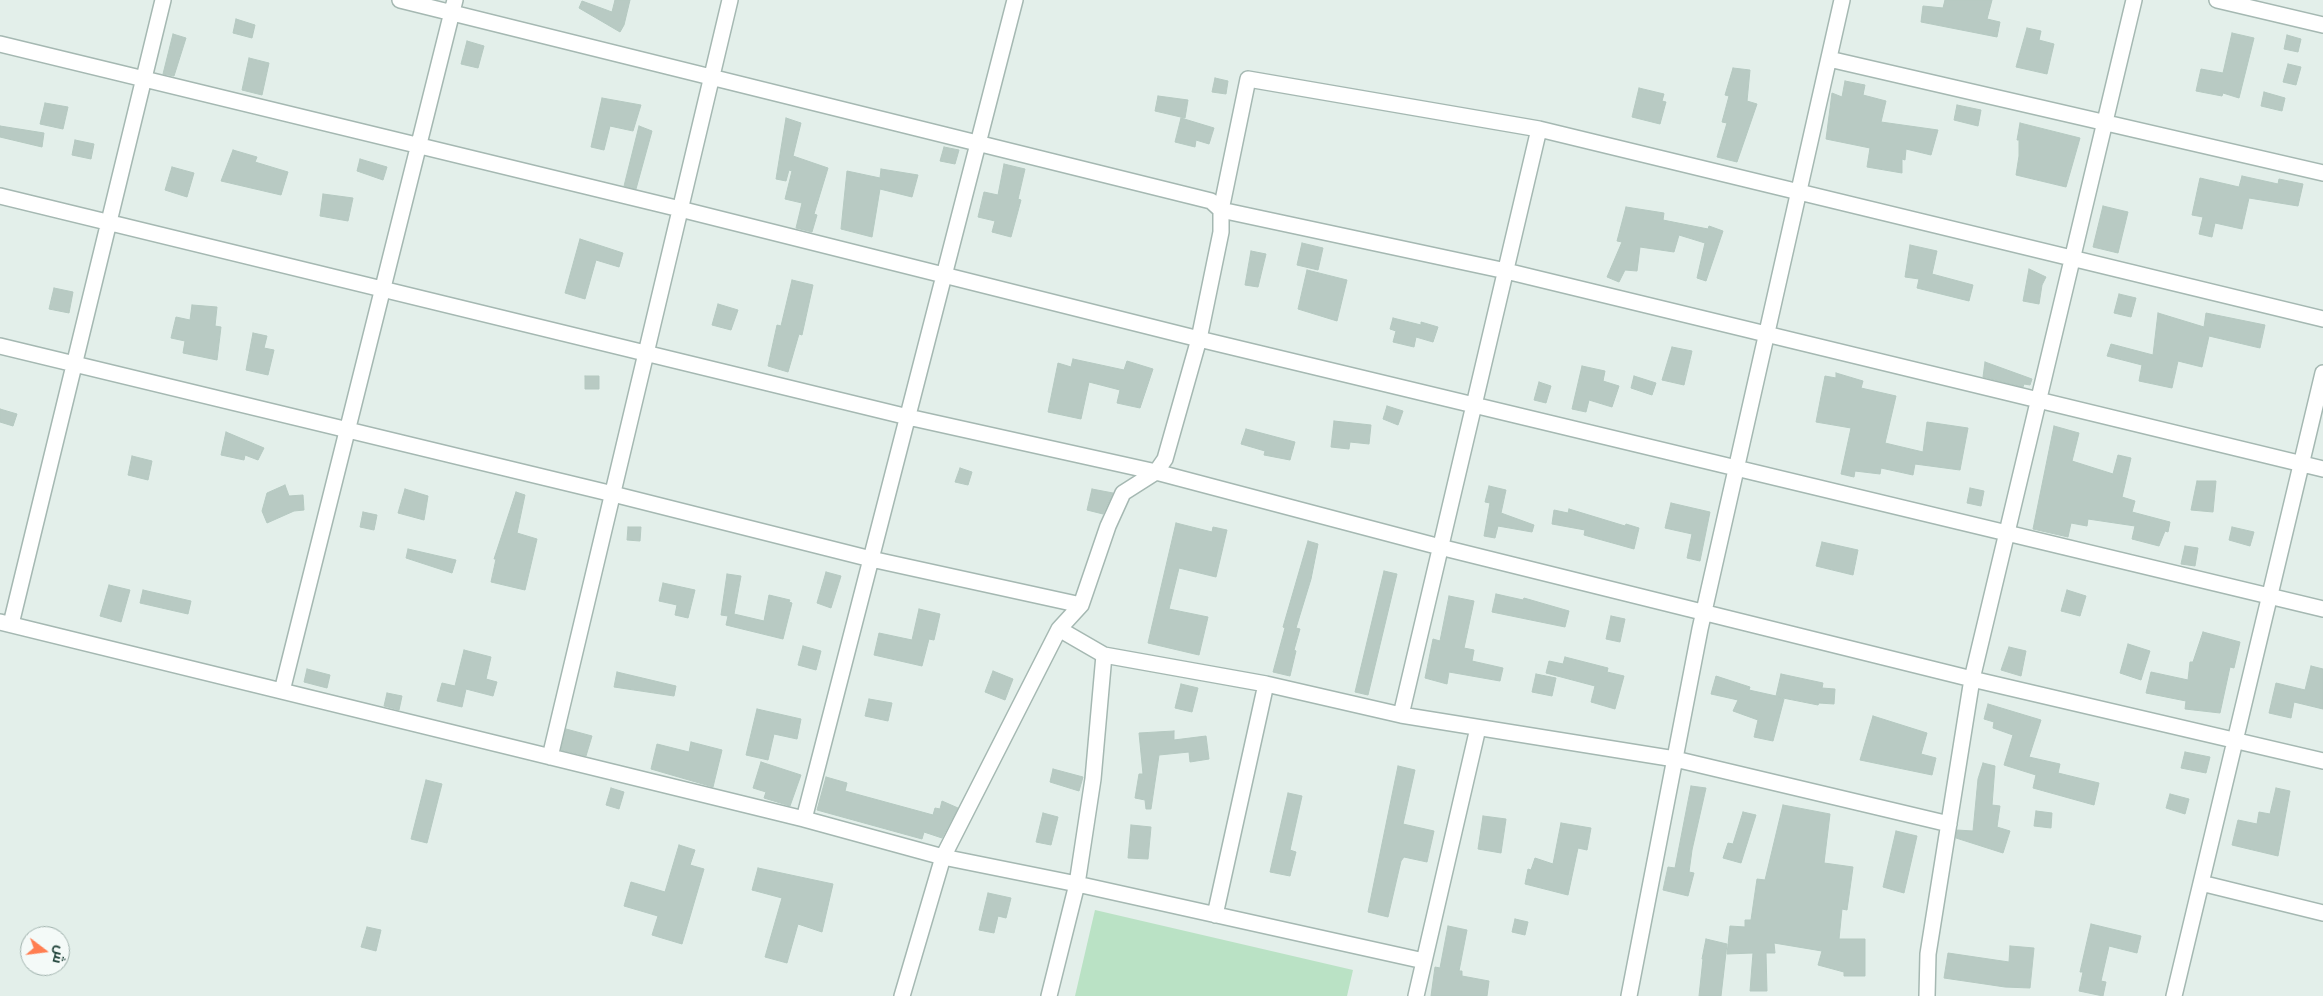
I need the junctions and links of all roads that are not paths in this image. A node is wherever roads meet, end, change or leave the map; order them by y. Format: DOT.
graph roads {
  1 [pos="163,0"];
  2 [pos="400,0"];
  3 [pos="730,0"];
  4 [pos="1015,0"];
  5 [pos="1842,0"];
  6 [pos="2134,0"];
  7 [pos="2217,0"];
  8 [pos="453,6"];
  9 [pos="2323,25"];
  10 [pos="0,44"];
  11 [pos="1829,59"];
  12 [pos="710,76"];
  13 [pos="144,78"];
  14 [pos="2105,123"];
  15 [pos="1539,129"];
  16 [pos="978,142"];
  17 [pos="418,145"];
  18 [pos="2323,173"];
  19 [pos="1799,192"];
  20 [pos="0,196"];
  21 [pos="680,208"];
  22 [pos="1221,210"];
  23 [pos="109,222"];
  24 [pos="2072,258"];
  25 [pos="1506,271"];
  26 [pos="944,274"];
  27 [pos="382,289"];
  28 [pos="2323,319"];
  29 [pos="1767,334"];
  30 [pos="1199,338"];
  31 [pos="0,346"];
  32 [pos="646,353"];
  33 [pos="74,364"];
  34 [pos="2323,373"];
  35 [pos="2039,400"];
  36 [pos="1474,404"];
  37 [pos="908,417"];
  38 [pos="347,430"];
  39 [pos="2301,463"];
  40 [pos="1737,467"];
  41 [pos="2323,469"];
  42 [pos="1156,472"];
  43 [pos="613,494"];
  44 [pos="2007,532"];
  45 [pos="1440,547"];
  46 [pos="871,559"];
  47 [pos="2270,596"];
  48 [pos="1081,604"];
  49 [pos="2323,609"];
  50 [pos="1704,612"];
  51 [pos="5,623"];
  52 [pos="1059,630"];
  53 [pos="1104,655"];
  54 [pos="1972,679"];
  55 [pos="1266,684"];
  56 [pos="282,691"];
  57 [pos="1400,716"];
  58 [pos="1478,728"];
  59 [pos="2235,740"];
  60 [pos="550,757"];
  61 [pos="1675,759"];
  62 [pos="2323,761"];
  63 [pos="804,819"];
  64 [pos="1949,824"];
  65 [pos="943,857"];
  66 [pos="2201,883"];
  67 [pos="1077,884"];
  68 [pos="2323,913"];
  69 [pos="1215,915"];
  70 [pos="1424,961"];
  71 [pos="902,996"];
  72 [pos="1049,996"];
  73 [pos="1416,996"];
  74 [pos="1629,996"];
  75 [pos="1927,996"];
  76 [pos="2174,996"];
  1 -- 13 [label="street"];
  2 -- 8 [label="street"];
  3 -- 12 [label="street"];
  4 -- 16 [label="street"];
  5 -- 11 [label="street"];
  6 -- 14 [label="street"];
  7 -- 9 [label="street"];
  8 -- 12 [label="street"];
  8 -- 17 [label="street"];
  10 -- 13 [label="street"];
  11 -- 14 [label="street"];
  11 -- 19 [label="street"];
  12 -- 16 [label="street"];
  12 -- 21 [label="street"];
  13 -- 17 [label="street"];
  13 -- 23 [label="street"];
  14 -- 18 [label="street"];
  14 -- 24 [label="street"];
  15 -- 19 [label="street"];
  15 -- 22 [label="street"];
  15 -- 25 [label="street"];
  16 -- 22 [label="street"];
  16 -- 26 [label="street"];
  17 -- 21 [label="street"];
  17 -- 27 [label="street"];
  19 -- 24 [label="street"];
  19 -- 29 [label="street"];
  20 -- 23 [label="street"];
  21 -- 26 [label="street"];
  21 -- 32 [label="street"];
  22 -- 25 [label="street"];
  22 -- 30 [label="street"];
  23 -- 27 [label="street"];
  23 -- 33 [label="street"];
  24 -- 28 [label="street"];
  24 -- 35 [label="street"];
  25 -- 29 [label="street"];
  25 -- 36 [label="street"];
  26 -- 30 [label="street"];
  26 -- 37 [label="street"];
  27 -- 32 [label="street"];
  27 -- 38 [label="street"];
  29 -- 35 [label="street"];
  29 -- 40 [label="street"];
  30 -- 36 [label="street"];
  30 -- 42 [label="street"];
  31 -- 33 [label="street"];
  32 -- 37 [label="street"];
  32 -- 43 [label="street"];
  33 -- 38 [label="street"];
  33 -- 51 [label="street"];
  34 -- 39 [label="street"];
  35 -- 39 [label="street"];
  35 -- 44 [label="street"];
  36 -- 40 [label="street"];
  36 -- 45 [label="street"];
  37 -- 42 [label="street"];
  37 -- 46 [label="street"];
  38 -- 43 [label="street"];
  38 -- 56 [label="street"];
  39 -- 41 [label="street"];
  39 -- 47 [label="street"];
  40 -- 44 [label="street"];
  40 -- 50 [label="street"];
  42 -- 45 [label="street"];
  42 -- 48 [label="street"];
  43 -- 46 [label="street"];
  43 -- 60 [label="street"];
  44 -- 47 [label="street"];
  44 -- 54 [label="street"];
  45 -- 50 [label="street"];
  45 -- 57 [label="street"];
  46 -- 48 [label="street"];
  46 -- 63 [label="street"];
  47 -- 49 [label="street"];
  47 -- 59 [label="street"];
  48 -- 52 [label="street"];
  50 -- 54 [label="street"];
  50 -- 61 [label="street"];
  51 -- 56 [label="street"];
  52 -- 53 [label="street"];
  52 -- 65 [label="street"];
  53 -- 55 [label="street"];
  53 -- 67 [label="street"];
  54 -- 59 [label="street"];
  54 -- 64 [label="street"];
  55 -- 57 [label="street"];
  55 -- 69 [label="street"];
  56 -- 60 [label="street"];
  57 -- 58 [label="street"];
  58 -- 61 [label="street"];
  58 -- 70 [label="street"];
  59 -- 62 [label="street"];
  59 -- 66 [label="street"];
  60 -- 63 [label="street"];
  61 -- 64 [label="street"];
  61 -- 74 [label="street"];
  63 -- 65 [label="street"];
  64 -- 75 [label="street"];
  65 -- 67 [label="street"];
  65 -- 71 [label="street"];
  66 -- 68 [label="street"];
  66 -- 76 [label="street"];
  67 -- 69 [label="street"];
  67 -- 72 [label="street"];
  69 -- 70 [label="street"];
  70 -- 73 [label="street"];
}
